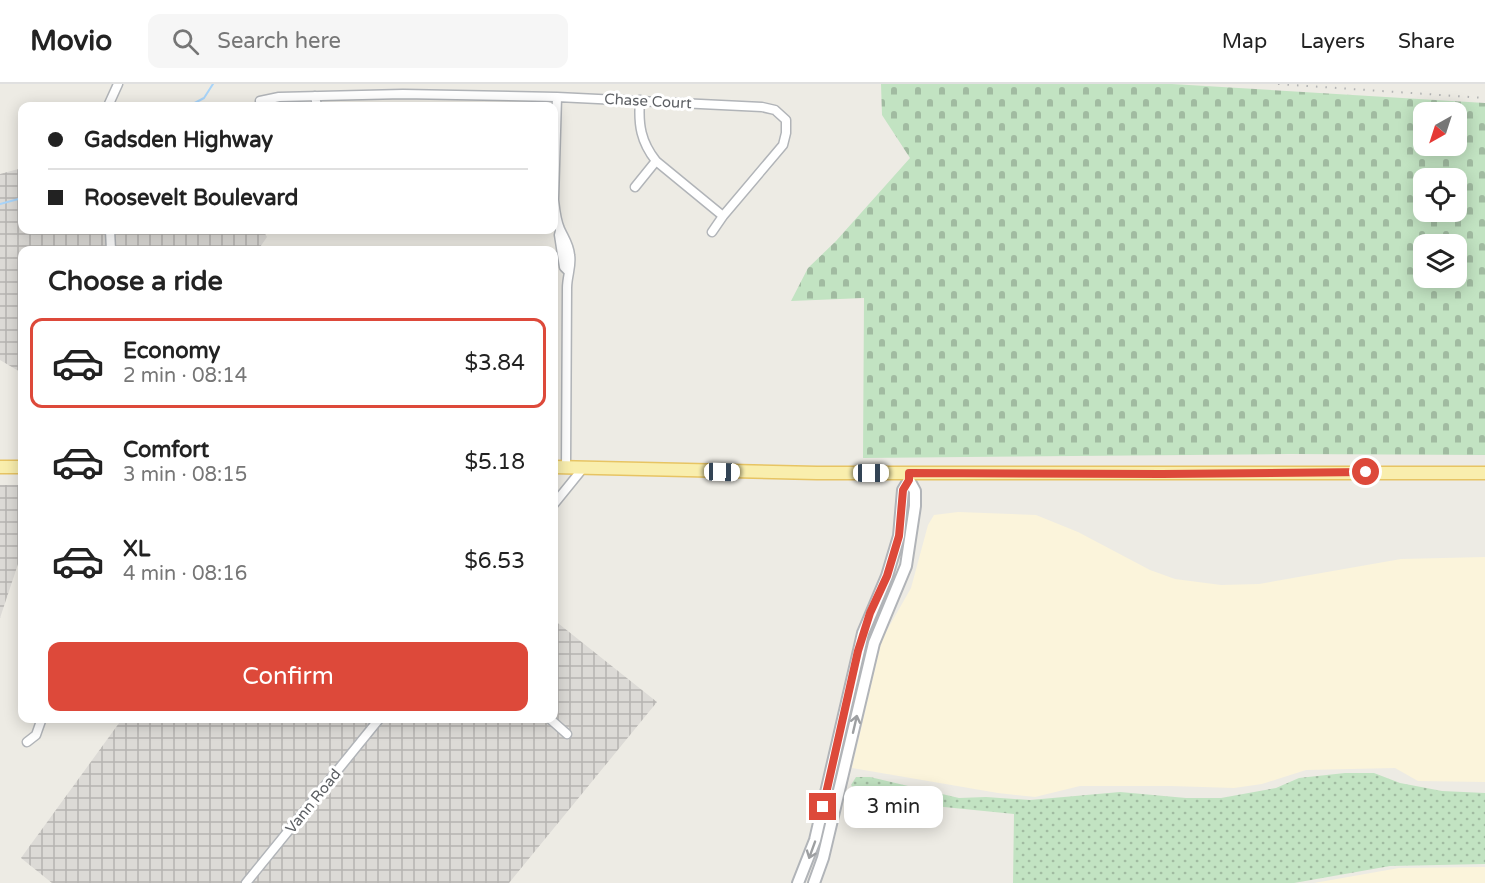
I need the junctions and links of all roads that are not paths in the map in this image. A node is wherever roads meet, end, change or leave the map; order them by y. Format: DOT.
graph roads {
  1 [pos="118,84"];
  2 [pos="465,95"];
  3 [pos="315,96"];
  4 [pos="557,97"];
  5 [pos="640,100"];
  6 [pos="260,101"];
  7 [pos="110,102"];
  8 [pos="316,102"];
  9 [pos="464,102"];
  10 [pos="557,102"];
  11 [pos="656,161"];
  12 [pos="635,187"];
  13 [pos="723,216"];
  14 [pos="558,221"];
  15 [pos="712,232"];
  16 [pos="0,467"];
  17 [pos="18,467"];
  18 [pos="560,467"];
  19 [pos="584,467"];
  20 [pos="1485,473"];
  21 [pos="909,477"];
  22 [pos="558,499"];
  23 [pos="40,723"];
  24 [pos="376,723"];
  25 [pos="555,723"];
  26 [pos="567,734"];
  27 [pos="27,742"];
  28 [pos="246,883"];
  29 [pos="798,883"];
  30 [pos="814,883"];
  1 -- 7 [label="street"];
  2 -- 3 [label="street, Chase Court"];
  2 -- 4 [label="street, Chase Court"];
  2 -- 9 [label="street"];
  3 -- 6 [label="street, Chase Court"];
  3 -- 8 [label="street"];
  4 -- 5 [label="street, Chase Court"];
  4 -- 10 [label="street"];
  5 -- 11 [label="street"];
  5 -- 13 [label="street, Chase Court"];
  11 -- 12 [label="street"];
  11 -- 13 [label="street"];
  13 -- 15 [label="street, Chase Court"];
  14 -- 18 [label="street"];
  16 -- 17 [label="main road"];
  18 -- 19 [label="main road"];
  19 -- 21 [label="main road"];
  19 -- 22 [label="street"];
  20 -- 21 [label="main road"];
  21 -- 29 [label="street, one-way"];
  30 -- 21 [label="street, one-way"];
  23 -- 27 [label="street"];
  24 -- 28 [label="street, Vann Road"];
  25 -- 26 [label="street"];
}
